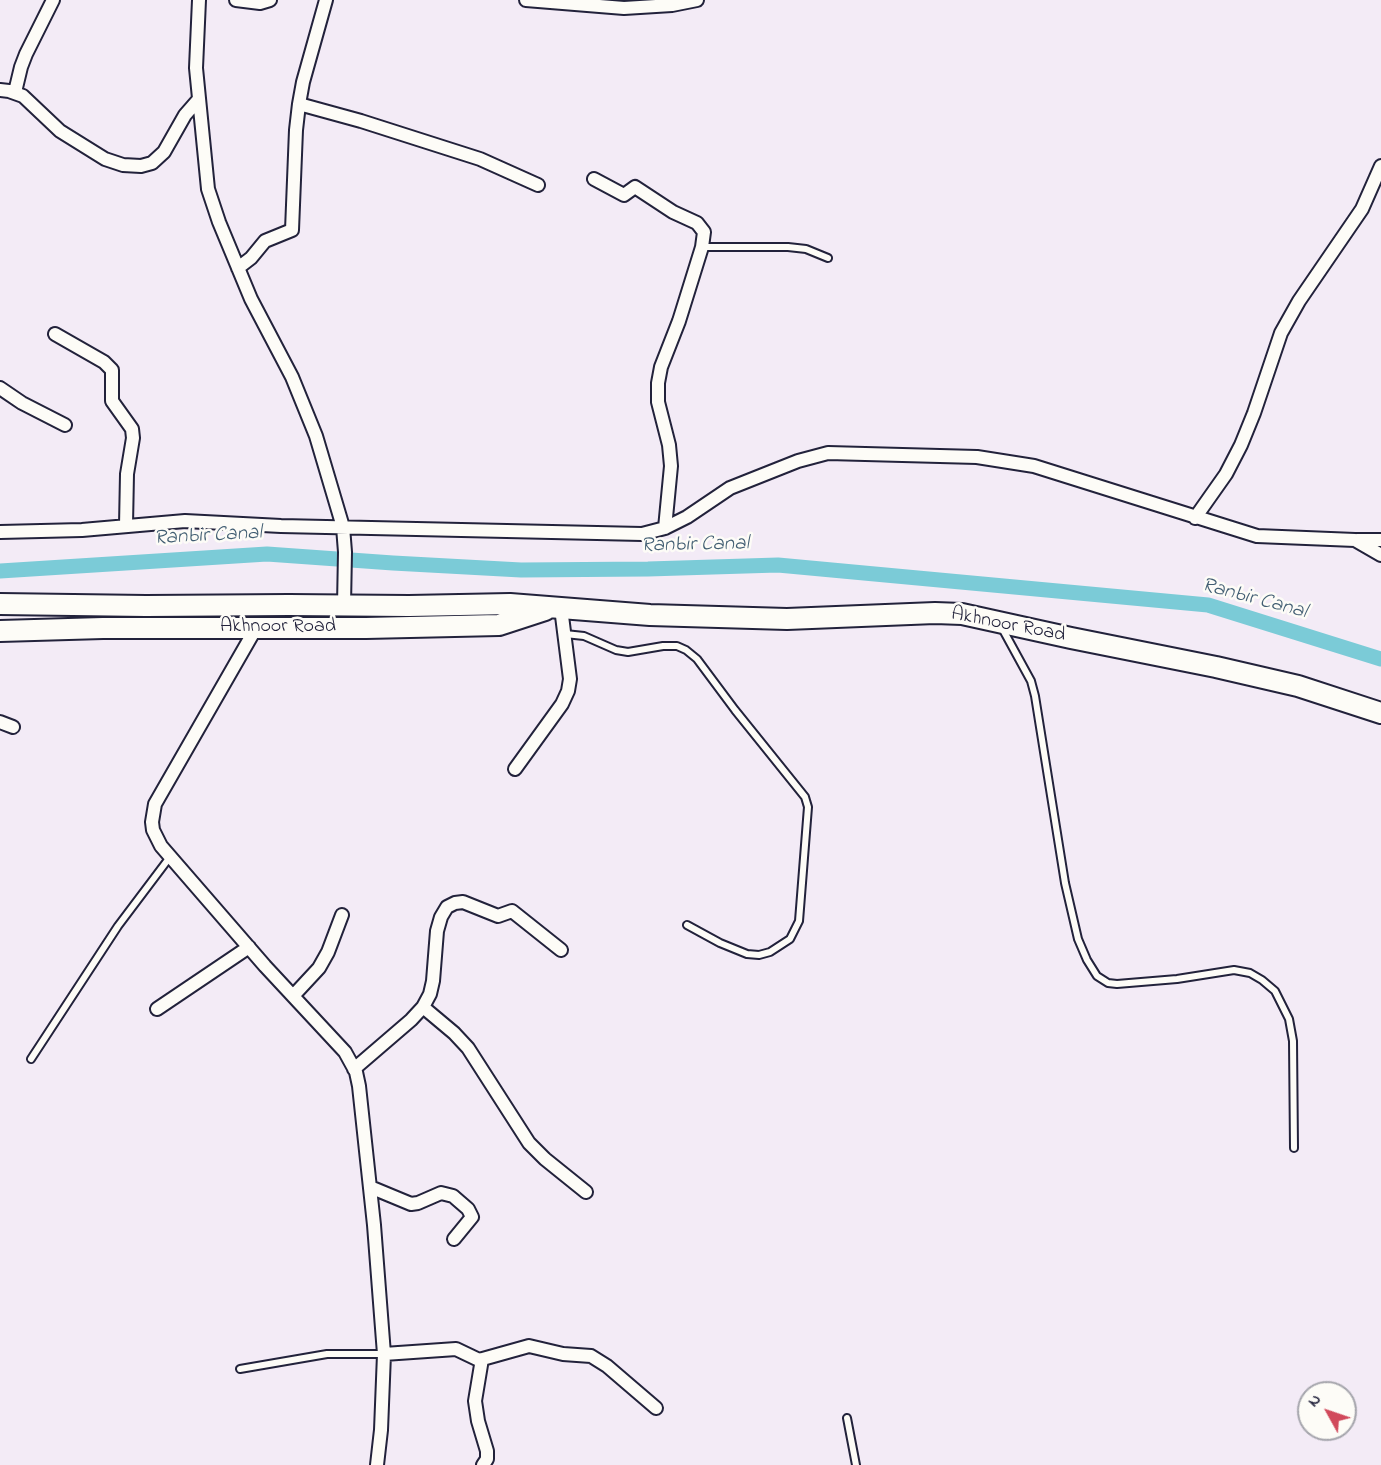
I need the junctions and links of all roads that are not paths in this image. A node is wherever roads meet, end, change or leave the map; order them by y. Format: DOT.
graph roads {
  1 [pos="53,0"];
  2 [pos="199,0"];
  3 [pos="236,0"];
  4 [pos="270,0"];
  5 [pos="326,0"];
  6 [pos="526,0"];
  7 [pos="697,0"];
  8 [pos="565,2"];
  9 [pos="0,90"];
  10 [pos="15,92"];
  11 [pos="199,99"];
  12 [pos="299,104"];
  13 [pos="1381,166"];
  14 [pos="594,178"];
  15 [pos="538,185"];
  16 [pos="702,247"];
  17 [pos="828,258"];
  18 [pos="238,268"];
  19 [pos="55,334"];
  20 [pos="0,388"];
  21 [pos="65,424"];
  22 [pos="1195,518"];
  23 [pos="126,525"];
  24 [pos="343,527"];
  25 [pos="665,528"];
  26 [pos="0,532"];
  27 [pos="1355,540"];
  28 [pos="1381,540"];
  29 [pos="1381,555"];
  30 [pos="0,604"];
  31 [pos="344,605"];
  32 [pos="557,607"];
  33 [pos="999,622"];
  34 [pos="256,628"];
  35 [pos="0,631"];
  36 [pos="564,634"];
  37 [pos="1381,713"];
  38 [pos="0,722"];
  39 [pos="13,727"];
  40 [pos="515,769"];
  41 [pos="171,856"];
  42 [pos="342,915"];
  43 [pos="687,926"];
  44 [pos="249,947"];
  45 [pos="561,950"];
  46 [pos="292,996"];
  47 [pos="423,1007"];
  48 [pos="157,1009"];
  49 [pos="31,1059"];
  50 [pos="354,1069"];
  51 [pos="1294,1148"];
  52 [pos="370,1187"];
  53 [pos="586,1192"];
  54 [pos="454,1239"];
  55 [pos="384,1354"];
  56 [pos="482,1359"];
  57 [pos="240,1369"];
  58 [pos="656,1408"];
  59 [pos="847,1418"];
  60 [pos="377,1465"];
  61 [pos="483,1465"];
  62 [pos="855,1465"];
  1 -- 10 [label="street"];
  2 -- 11 [label="street"];
  3 -- 4 [label="street"];
  5 -- 12 [label="street"];
  6 -- 8 [label="street"];
  7 -- 8 [label="street"];
  9 -- 10 [label="street"];
  10 -- 11 [label="street"];
  11 -- 18 [label="street"];
  12 -- 15 [label="street"];
  12 -- 18 [label="street"];
  13 -- 22 [label="street"];
  14 -- 16 [label="street"];
  16 -- 17 [label="lane"];
  16 -- 25 [label="street"];
  18 -- 24 [label="street"];
  19 -- 23 [label="street"];
  20 -- 21 [label="street"];
  22 -- 25 [label="street"];
  22 -- 27 [label="street"];
  23 -- 24 [label="street"];
  23 -- 26 [label="street"];
  24 -- 25 [label="street"];
  24 -- 31 [label="street"];
  27 -- 28 [label="street"];
  27 -- 29 [label="street"];
  30 -- 31 [label="highway, Akhnoor Road"];
  31 -- 32 [label="highway, Akhnoor Road"];
  32 -- 33 [label="highway, Akhnoor Road"];
  32 -- 34 [label="highway, Akhnoor Road"];
  32 -- 36 [label="street"];
  33 -- 37 [label="highway, Akhnoor Road"];
  33 -- 51 [label="lane"];
  34 -- 35 [label="highway, Akhnoor Road"];
  34 -- 41 [label="street"];
  36 -- 40 [label="street"];
  36 -- 43 [label="lane"];
  38 -- 39 [label="street"];
  41 -- 44 [label="street"];
  41 -- 49 [label="lane"];
  42 -- 46 [label="street"];
  44 -- 46 [label="street"];
  44 -- 48 [label="street"];
  45 -- 47 [label="street"];
  46 -- 50 [label="street"];
  47 -- 50 [label="street"];
  47 -- 53 [label="street"];
  50 -- 52 [label="street"];
  52 -- 54 [label="street"];
  52 -- 55 [label="street"];
  55 -- 56 [label="street"];
  55 -- 57 [label="lane"];
  55 -- 60 [label="street"];
  56 -- 58 [label="street"];
  56 -- 61 [label="street"];
  59 -- 62 [label="lane"];
}
